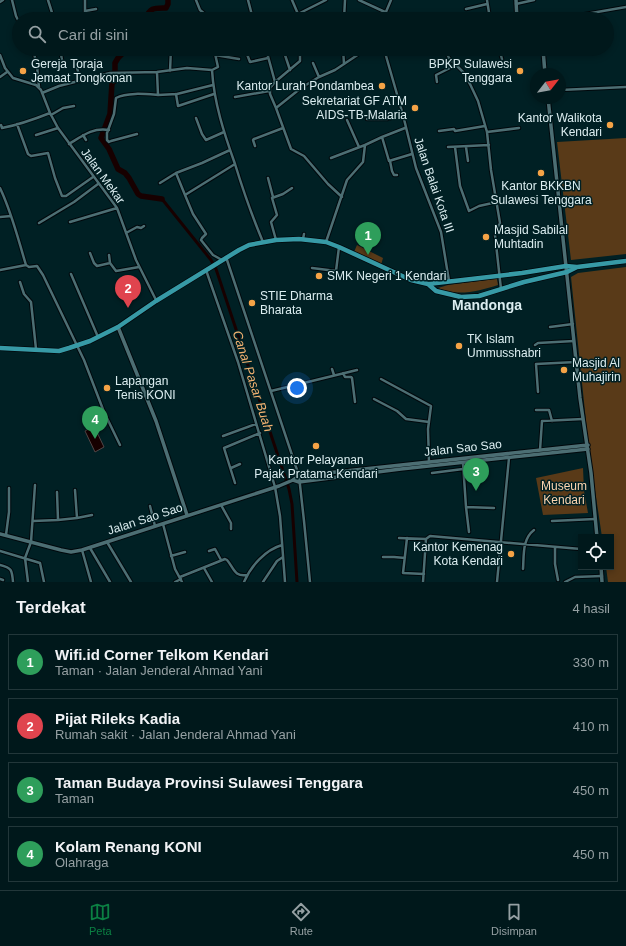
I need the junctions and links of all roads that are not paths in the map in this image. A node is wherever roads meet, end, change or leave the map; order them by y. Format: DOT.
graph roads {
  1 [pos="3,0"];
  2 [pos="12,0"];
  3 [pos="48,0"];
  4 [pos="85,0"];
  5 [pos="196,0"];
  6 [pos="248,0"];
  7 [pos="292,0"];
  8 [pos="326,0"];
  9 [pos="345,0"];
  10 [pos="359,0"];
  11 [pos="391,0"];
  12 [pos="487,0"];
  13 [pos="534,0"];
  14 [pos="0,2"];
  15 [pos="516,2"];
  16 [pos="487,4"];
  17 [pos="626,7"];
  18 [pos="96,9"];
  19 [pos="466,9"];
  20 [pos="85,10"];
  21 [pos="15,12"];
  22 [pos="52,12"];
  23 [pos="202,12"];
  24 [pos="251,12"];
  25 [pos="297,12"];
  26 [pos="302,12"];
  27 [pos="344,12"];
  28 [pos="385,12"];
  29 [pos="489,12"];
  30 [pos="517,12"];
  31 [pos="597,12"];
  32 [pos="0,55"];
  33 [pos="35,56"];
  34 [pos="61,56"];
  35 [pos="171,56"];
  36 [pos="215,56"];
  37 [pos="248,56"];
  38 [pos="285,56"];
  39 [pos="301,56"];
  40 [pos="343,56"];
  41 [pos="356,56"];
  42 [pos="386,56"];
  43 [pos="449,56"];
  44 [pos="501,56"];
  45 [pos="544,56"];
  46 [pos="268,58"];
  47 [pos="239,59"];
  48 [pos="502,59"];
  49 [pos="313,63"];
  50 [pos="344,64"];
  51 [pos="456,65"];
  52 [pos="37,66"];
  53 [pos="77,68"];
  54 [pos="545,68"];
  55 [pos="212,70"];
  56 [pos="290,70"];
  57 [pos="170,71"];
  58 [pos="8,72"];
  59 [pos="156,72"];
  60 [pos="0,77"];
  61 [pos="319,77"];
  62 [pos="81,81"];
  63 [pos="275,82"];
  64 [pos="437,82"];
  65 [pos="213,85"];
  66 [pos="38,87"];
  67 [pos="626,87"];
  68 [pos="566,90"];
  69 [pos="269,91"];
  70 [pos="42,93"];
  71 [pos="176,94"];
  72 [pos="214,94"];
  73 [pos="158,95"];
  74 [pos="235,96"];
  75 [pos="549,104"];
  76 [pos="74,106"];
  77 [pos="276,108"];
  78 [pos="50,114"];
  79 [pos="403,115"];
  80 [pos="196,118"];
  81 [pos="367,119"];
  82 [pos="347,120"];
  83 [pos="17,124"];
  84 [pos="1,125"];
  85 [pos="485,126"];
  86 [pos="58,128"];
  87 [pos="283,128"];
  88 [pos="405,128"];
  89 [pos="519,128"];
  90 [pos="109,130"];
  91 [pos="439,131"];
  92 [pos="224,132"];
  93 [pos="487,132"];
  94 [pos="137,134"];
  95 [pos="36,135"];
  96 [pos="83,135"];
  97 [pos="382,137"];
  98 [pos="86,140"];
  99 [pos="69,144"];
  100 [pos="365,145"];
  101 [pos="489,145"];
  102 [pos="255,146"];
  103 [pos="359,147"];
  104 [pos="448,147"];
  105 [pos="455,147"];
  106 [pos="466,147"];
  107 [pos="230,150"];
  108 [pos="412,154"];
  109 [pos="331,158"];
  110 [pos="390,161"];
  111 [pos="468,161"];
  112 [pos="235,164"];
  113 [pos="176,173"];
  114 [pos="397,175"];
  115 [pos="93,177"];
  116 [pos="268,178"];
  117 [pos="160,182"];
  118 [pos="98,184"];
  119 [pos="0,188"];
  120 [pos="292,188"];
  121 [pos="185,194"];
  122 [pos="342,196"];
  123 [pos="273,197"];
  124 [pos="497,202"];
  125 [pos="116,208"];
  126 [pos="12,216"];
  127 [pos="0,217"];
  128 [pos="70,222"];
  129 [pos="39,223"];
  130 [pos="144,226"];
  131 [pos="126,233"];
  132 [pos="276,240"];
  133 [pos="262,242"];
  134 [pos="326,242"];
  135 [pos="339,247"];
  136 [pos="90,253"];
  137 [pos="108,255"];
  138 [pos="222,259"];
  139 [pos="626,261"];
  140 [pos="110,263"];
  141 [pos="26,265"];
  142 [pos="566,266"];
  143 [pos="139,267"];
  144 [pos="577,267"];
  145 [pos="312,268"];
  146 [pos="207,269"];
  147 [pos="0,270"];
  148 [pos="567,272"];
  149 [pos="71,274"];
  150 [pos="499,276"];
  151 [pos="20,282"];
  152 [pos="449,282"];
  153 [pos="438,283"];
  154 [pos="428,284"];
  155 [pos="501,289"];
  156 [pos="436,291"];
  157 [pos="156,301"];
  158 [pos="573,324"];
  159 [pos="550,326"];
  160 [pos="118,327"];
  161 [pos="98,337"];
  162 [pos="575,341"];
  163 [pos="535,344"];
  164 [pos="77,346"];
  165 [pos="0,348"];
  166 [pos="36,349"];
  167 [pos="577,362"];
  168 [pos="332,369"];
  169 [pos="357,370"];
  170 [pos="343,373"];
  171 [pos="334,375"];
  172 [pos="381,378"];
  173 [pos="271,391"];
  174 [pos="538,392"];
  175 [pos="374,399"];
  176 [pos="355,402"];
  177 [pos="536,410"];
  178 [pos="584,419"];
  179 [pos="552,421"];
  180 [pos="429,422"];
  181 [pos="256,424"];
  182 [pos="260,433"];
  183 [pos="223,436"];
  184 [pos="120,445"];
  185 [pos="588,447"];
  186 [pos="540,450"];
  187 [pos="509,458"];
  188 [pos="429,462"];
  189 [pos="463,463"];
  190 [pos="240,464"];
  191 [pos="231,468"];
  192 [pos="463,469"];
  193 [pos="432,473"];
  194 [pos="298,476"];
  195 [pos="293,480"];
  196 [pos="300,482"];
  197 [pos="235,483"];
  198 [pos="35,485"];
  199 [pos="277,487"];
  200 [pos="9,488"];
  201 [pos="75,490"];
  202 [pos="57,492"];
  203 [pos="220,505"];
  204 [pos="150,506"];
  205 [pos="466,507"];
  206 [pos="494,508"];
  207 [pos="92,515"];
  208 [pos="187,516"];
  209 [pos="77,518"];
  210 [pos="595,519"];
  211 [pos="58,520"];
  212 [pos="33,521"];
  213 [pos="552,521"];
  214 [pos="163,524"];
  215 [pos="155,526"];
  216 [pos="230,529"];
  217 [pos="534,530"];
  218 [pos="469,532"];
  219 [pos="0,534"];
  220 [pos="597,534"];
  221 [pos="6,535"];
  222 [pos="399,538"];
  223 [pos="407,538"];
  224 [pos="426,539"];
  225 [pos="30,542"];
  226 [pos="107,542"];
  227 [pos="501,542"];
  228 [pos="525,544"];
  229 [pos="282,545"];
  230 [pos="90,548"];
  231 [pos="555,548"];
  232 [pos="578,549"];
  233 [pos="82,550"];
  234 [pos="0,551"];
  235 [pos="209,551"];
  236 [pos="185,552"];
  237 [pos="171,556"];
  238 [pos="283,557"];
  239 [pos="383,557"];
  240 [pos="25,558"];
  241 [pos="405,558"];
  242 [pos="221,560"];
  243 [pos="0,564"];
  244 [pos="204,568"];
  245 [pos="523,569"];
  246 [pos="601,570"];
  247 [pos="247,574"];
  248 [pos="424,574"];
  249 [pos="602,576"];
  250 [pos="181,579"];
  251 [pos="558,580"];
  252 [pos="13,582"];
  253 [pos="28,582"];
  254 [pos="44,582"];
  255 [pos="91,582"];
  256 [pos="110,582"];
  257 [pos="131,582"];
  258 [pos="175,582"];
  259 [pos="212,582"];
  260 [pos="244,582"];
  261 [pos="264,582"];
  262 [pos="285,582"];
  263 [pos="310,582"];
  264 [pos="423,582"];
  265 [pos="497,582"];
  266 [pos="565,582"];
  267 [pos="602,582"];
  1 -- 14 [label="street"];
  2 -- 21 [label="street"];
  3 -- 22 [label="street"];
  4 -- 20 [label="street"];
  5 -- 23 [label="street"];
  6 -- 24 [label="street"];
  7 -- 25 [label="street"];
  8 -- 26 [label="street"];
  9 -- 27 [label="street"];
  10 -- 28 [label="street"];
  11 -- 28 [label="street"];
  12 -- 16 [label="street"];
  13 -- 15 [label="street"];
  15 -- 30 [label="street"];
  16 -- 19 [label="street"];
  16 -- 29 [label="street"];
  17 -- 31 [label="street"];
  18 -- 20 [label="street"];
  32 -- 58 [label="street"];
  33 -- 52 [label="street"];
  34 -- 52 [label="street"];
  35 -- 57 [label="street"];
  36 -- 47 [label="street"];
  36 -- 55 [label="street"];
  37 -- 46 [label="street"];
  38 -- 56 [label="street"];
  39 -- 56 [label="street"];
  40 -- 50 [label="street"];
  41 -- 50 [label="street"];
  42 -- 79 [label="street, Jalan Balai Kota III"];
  43 -- 51 [label="street"];
  44 -- 48 [label="street"];
  45 -- 54 [label="street"];
  46 -- 63 [label="street"];
  49 -- 61 [label="street"];
  50 -- 61 [label="street"];
  51 -- 64 [label="street"];
  51 -- 85 [label="street"];
  52 -- 66 [label="street"];
  53 -- 62 [label="street"];
  55 -- 57 [label="street"];
  55 -- 65 [label="street"];
  56 -- 63 [label="street"];
  57 -- 59 [label="street"];
  58 -- 60 [label="street"];
  58 -- 66 [label="street"];
  59 -- 62 [label="street"];
  59 -- 73 [label="street"];
  61 -- 77 [label="street"];
  62 -- 70 [label="street"];
  63 -- 69 [label="street"];
  65 -- 71 [label="street"];
  65 -- 72 [label="street"];
  66 -- 70 [label="street, Jalan Mekar"];
  67 -- 68 [label="street"];
  69 -- 74 [label="street"];
  69 -- 77 [label="street"];
  70 -- 78 [label="street, Jalan Mekar"];
  71 -- 72 [label="street"];
  71 -- 73 [label="street"];
  72 -- 92 [label="street"];
  73 -- 90 [label="street"];
  75 -- 142 [label="street"];
  76 -- 78 [label="street"];
  77 -- 87 [label="street"];
  78 -- 83 [label="street"];
  78 -- 86 [label="street, Jalan Mekar"];
  79 -- 81 [label="street"];
  79 -- 88 [label="street, Jalan Balai Kota III"];
  80 -- 92 [label="street"];
  82 -- 103 [label="street"];
  83 -- 84 [label="street"];
  83 -- 115 [label="street"];
  85 -- 91 [label="street"];
  85 -- 93 [label="street"];
  86 -- 95 [label="street"];
  86 -- 99 [label="street, Jalan Mekar"];
  87 -- 102 [label="street"];
  87 -- 122 [label="street"];
  88 -- 97 [label="street"];
  88 -- 108 [label="street, Jalan Balai Kota III"];
  89 -- 93 [label="street"];
  90 -- 94 [label="street"];
  90 -- 96 [label="street"];
  92 -- 107 [label="street"];
  93 -- 101 [label="street"];
  96 -- 98 [label="street"];
  96 -- 99 [label="street"];
  97 -- 100 [label="street"];
  97 -- 110 [label="street"];
  99 -- 115 [label="street, Jalan Mekar"];
  100 -- 103 [label="street"];
  100 -- 122 [label="street"];
  101 -- 106 [label="street"];
  101 -- 124 [label="street"];
  103 -- 109 [label="street"];
  104 -- 105 [label="street"];
  105 -- 106 [label="street"];
  105 -- 124 [label="street"];
  106 -- 111 [label="street"];
  107 -- 112 [label="street"];
  107 -- 113 [label="street"];
  108 -- 110 [label="street"];
  108 -- 152 [label="street, Jalan Balai Kota III"];
  110 -- 114 [label="street"];
  112 -- 121 [label="street"];
  112 -- 133 [label="street"];
  113 -- 117 [label="street"];
  113 -- 121 [label="street"];
  115 -- 118 [label="street, Jalan Mekar"];
  116 -- 123 [label="street"];
  118 -- 125 [label="street, Jalan Mekar"];
  118 -- 129 [label="street"];
  119 -- 126 [label="street"];
  120 -- 123 [label="street"];
  121 -- 138 [label="street"];
  122 -- 134 [label="street"];
  123 -- 132 [label="street"];
  124 -- 150 [label="street"];
  125 -- 128 [label="street"];
  125 -- 131 [label="street, Jalan Mekar"];
  126 -- 127 [label="street"];
  126 -- 141 [label="street"];
  130 -- 131 [label="street"];
  131 -- 143 [label="street, Jalan Mekar"];
  132 -- 133 [label="highway"];
  132 -- 134 [label="highway"];
  133 -- 138 [label="highway"];
  134 -- 135 [label="highway"];
  135 -- 145 [label="street"];
  135 -- 154 [label="highway"];
  136 -- 140 [label="street"];
  137 -- 140 [label="street"];
  138 -- 146 [label="highway"];
  138 -- 173 [label="street"];
  139 -- 144 [label="highway"];
  140 -- 143 [label="street"];
  141 -- 147 [label="street"];
  141 -- 164 [label="street"];
  142 -- 144 [label="highway"];
  142 -- 148 [label="street"];
  142 -- 150 [label="highway"];
  143 -- 157 [label="street, Jalan Mekar"];
  144 -- 148 [label="highway"];
  146 -- 157 [label="highway"];
  146 -- 181 [label="street"];
  148 -- 155 [label="highway"];
  148 -- 158 [label="street"];
  149 -- 161 [label="street"];
  150 -- 152 [label="highway"];
  150 -- 155 [label="street"];
  151 -- 166 [label="street"];
  152 -- 153 [label="highway"];
  153 -- 154 [label="highway"];
  153 -- 156 [label="highway"];
  154 -- 156 [label="highway"];
  155 -- 156 [label="highway"];
  157 -- 160 [label="highway"];
  158 -- 159 [label="street"];
  158 -- 162 [label="street"];
  160 -- 161 [label="highway"];
  160 -- 208 [label="street"];
  161 -- 164 [label="highway"];
  162 -- 163 [label="street"];
  162 -- 167 [label="street"];
  164 -- 166 [label="highway"];
  164 -- 184 [label="street"];
  165 -- 166 [label="highway"];
  167 -- 174 [label="street"];
  167 -- 178 [label="street"];
  168 -- 171 [label="street"];
  169 -- 170 [label="street"];
  170 -- 171 [label="street"];
  170 -- 176 [label="street"];
  171 -- 173 [label="street"];
  172 -- 180 [label="street"];
  173 -- 194 [label="street"];
  175 -- 180 [label="street"];
  177 -- 179 [label="street"];
  178 -- 179 [label="street"];
  178 -- 185 [label="street"];
  179 -- 186 [label="street"];
  180 -- 188 [label="street"];
  181 -- 182 [label="street"];
  181 -- 183 [label="street"];
  182 -- 191 [label="street"];
  182 -- 199 [label="street"];
  185 -- 186 [label="street, Jalan Sao Sao"];
  185 -- 187 [label="street, Jalan Sao Sao"];
  185 -- 210 [label="street"];
  186 -- 188 [label="street, Jalan Sao Sao"];
  187 -- 189 [label="street, Jalan Sao Sao"];
  187 -- 227 [label="street"];
  188 -- 194 [label="street, Jalan Sao Sao"];
  189 -- 192 [label="street"];
  189 -- 196 [label="street, Jalan Sao Sao"];
  190 -- 191 [label="street"];
  191 -- 197 [label="street"];
  192 -- 193 [label="street"];
  192 -- 205 [label="street"];
  194 -- 195 [label="street, Jalan Sao Sao"];
  194 -- 196 [label="street"];
  195 -- 196 [label="street, Jalan Sao Sao"];
  195 -- 199 [label="street, Jalan Sao Sao"];
  196 -- 263 [label="street"];
  198 -- 212 [label="street"];
  199 -- 203 [label="street, Jalan Sao Sao"];
  199 -- 229 [label="street"];
  200 -- 221 [label="street"];
  201 -- 209 [label="street"];
  202 -- 211 [label="street"];
  203 -- 208 [label="street, Jalan Sao Sao"];
  203 -- 216 [label="street"];
  204 -- 215 [label="street"];
  205 -- 206 [label="street"];
  205 -- 218 [label="street"];
  207 -- 209 [label="street"];
  208 -- 214 [label="street, Jalan Sao Sao"];
  209 -- 211 [label="street"];
  210 -- 213 [label="street"];
  210 -- 220 [label="street"];
  211 -- 212 [label="street"];
  212 -- 225 [label="street"];
  214 -- 215 [label="street, Jalan Sao Sao"];
  214 -- 237 [label="street"];
  215 -- 226 [label="street, Jalan Sao Sao"];
  217 -- 228 [label="street"];
  219 -- 221 [label="street, Jalan Sao Sao"];
  221 -- 225 [label="street, Jalan Sao Sao"];
  222 -- 223 [label="street"];
  223 -- 224 [label="street"];
  223 -- 241 [label="street"];
  224 -- 227 [label="street"];
  224 -- 248 [label="street"];
  225 -- 233 [label="street, Jalan Sao Sao"];
  225 -- 240 [label="street"];
  226 -- 230 [label="street, Jalan Sao Sao"];
  226 -- 257 [label="street"];
  227 -- 228 [label="street"];
  227 -- 265 [label="street"];
  228 -- 231 [label="street"];
  228 -- 245 [label="street"];
  229 -- 238 [label="street"];
  229 -- 247 [label="street"];
  230 -- 233 [label="street, Jalan Sao Sao"];
  230 -- 256 [label="street"];
  231 -- 232 [label="street"];
  231 -- 251 [label="street"];
  233 -- 255 [label="street"];
  234 -- 240 [label="street"];
  235 -- 242 [label="street"];
  236 -- 237 [label="street"];
  237 -- 250 [label="street"];
  238 -- 261 [label="street"];
  238 -- 262 [label="street"];
  239 -- 241 [label="street"];
  240 -- 253 [label="street"];
  240 -- 254 [label="street"];
  241 -- 248 [label="street"];
  242 -- 244 [label="street"];
  242 -- 247 [label="street"];
  243 -- 252 [label="street"];
  244 -- 250 [label="street"];
  244 -- 259 [label="street"];
  246 -- 249 [label="street"];
  247 -- 260 [label="street"];
  248 -- 264 [label="street"];
  249 -- 266 [label="street"];
  249 -- 267 [label="street"];
  250 -- 258 [label="street"];
}
